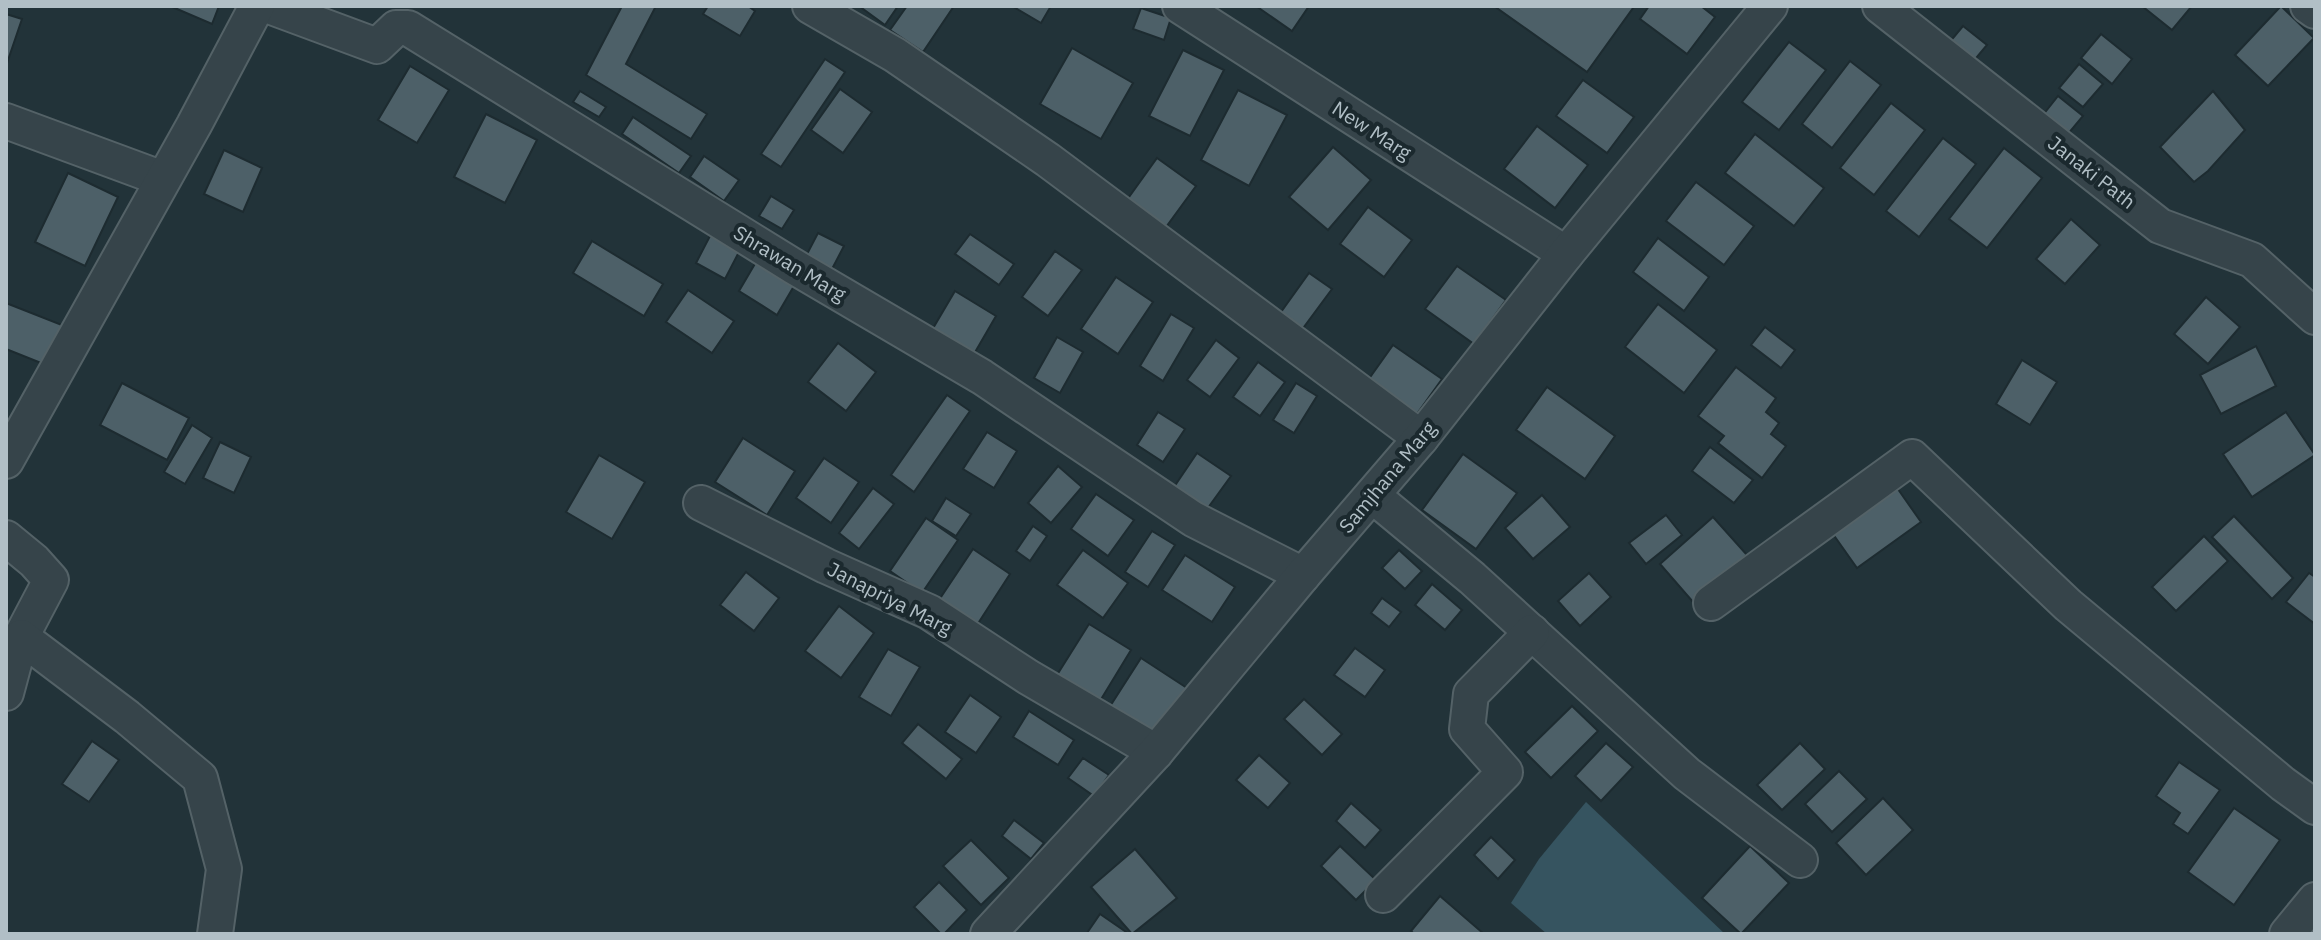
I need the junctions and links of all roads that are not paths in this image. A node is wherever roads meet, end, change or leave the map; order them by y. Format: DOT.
graph roads {
  1 [pos="257,6"];
  2 [pos="269,6"];
  3 [pos="810,6"];
  4 [pos="1180,6"];
  5 [pos="1770,6"];
  6 [pos="1880,6"];
  7 [pos="2308,6"];
  8 [pos="2315,11"];
  9 [pos="6,121"];
  10 [pos="163,179"];
  11 [pos="1566,254"];
  12 [pos="2315,317"];
  13 [pos="1421,438"];
  14 [pos="6,461"];
  15 [pos="1373,496"];
  16 [pos="701,503"];
  17 [pos="6,538"];
  18 [pos="1303,575"];
  19 [pos="1711,603"];
  20 [pos="1532,632"];
  21 [pos="21,637"];
  22 [pos="6,693"];
  23 [pos="1156,752"];
  24 [pos="2315,807"];
  25 [pos="1800,860"];
  26 [pos="1383,895"];
  27 [pos="2315,900"];
  28 [pos="215,934"];
  29 [pos="988,934"];
  30 [pos="2287,934"];
  1 -- 10 [label="street"];
  2 -- 18 [label="street, Shrawan Marg"];
  3 -- 13 [label="street"];
  4 -- 11 [label="street, New Marg"];
  5 -- 11 [label="street, Samjhana Marg"];
  6 -- 12 [label="street, Janaki Path"];
  7 -- 8 [label="street"];
  9 -- 10 [label="street"];
  10 -- 14 [label="street"];
  11 -- 13 [label="street, Samjhana Marg"];
  13 -- 15 [label="street, Samjhana Marg"];
  15 -- 18 [label="street, Samjhana Marg"];
  15 -- 20 [label="street"];
  16 -- 23 [label="street, Janapriya Marg"];
  17 -- 21 [label="street"];
  18 -- 23 [label="street, Samjhana Marg"];
  19 -- 24 [label="street"];
  20 -- 25 [label="street"];
  20 -- 26 [label="street"];
  21 -- 22 [label="street"];
  21 -- 28 [label="street"];
  23 -- 29 [label="street, Samjhana Marg"];
  27 -- 30 [label="street"];
}
